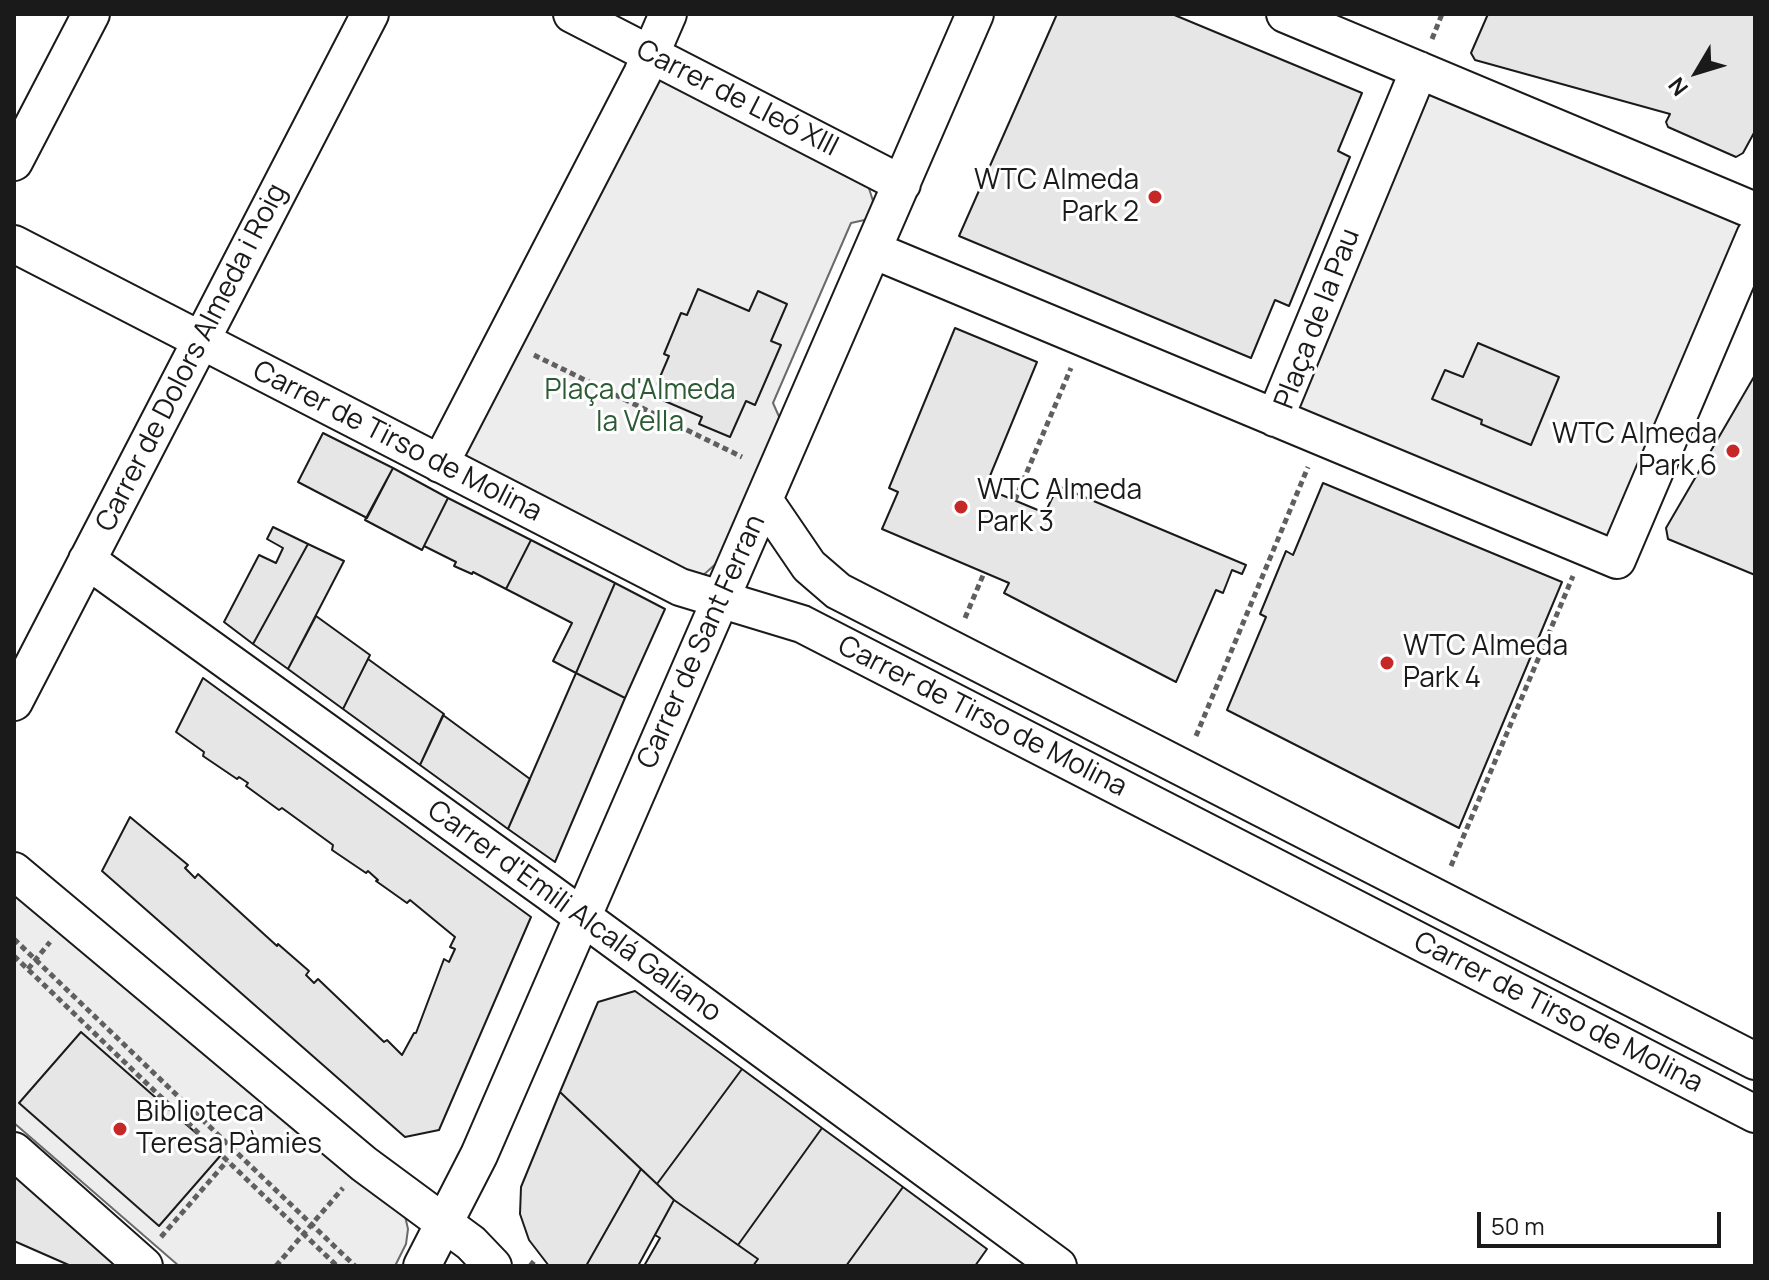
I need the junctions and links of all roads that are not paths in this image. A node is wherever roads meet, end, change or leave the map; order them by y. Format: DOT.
graph roads {
  1 [pos="91,14"];
  2 [pos="370,14"];
  3 [pos="572,14"];
  4 [pos="668,14"];
  5 [pos="975,14"];
  6 [pos="1285,14"];
  7 [pos="650,54"];
  8 [pos="1419,70"];
  9 [pos="14,162"];
  10 [pos="902,184"];
  11 [pos="1755,211"];
  12 [pos="1755,236"];
  13 [pos="14,244"];
  14 [pos="873,250"];
  15 [pos="201,340"];
  16 [pos="1275,418"];
  17 [pos="440,464"];
  18 [pos="764,500"];
  19 [pos="87,560"];
  20 [pos="719,599"];
  21 [pos="29,637"];
  22 [pos="14,702"];
  23 [pos="14,871"];
  24 [pos="581,916"];
  25 [pos="1755,1061"];
  26 [pos="1755,1114"];
  27 [pos="14,1151"];
  28 [pos="443,1224"];
  29 [pos="152,1252"];
  30 [pos="422,1266"];
  31 [pos="493,1266"];
  32 [pos="1058,1266"];
  1 -- 9 [label="street"];
  2 -- 15 [label="street, Carrer de Dolors Almeda i Roig"];
  3 -- 7 [label="street, Carrer de Lleó XIII"];
  4 -- 7 [label="street"];
  5 -- 10 [label="street, Carrer de Sant Ferran"];
  6 -- 8 [label="street"];
  7 -- 10 [label="street, Carrer de Lleó XIII"];
  7 -- 17 [label="street"];
  8 -- 11 [label="street"];
  8 -- 16 [label="street, Plaça de la Pau"];
  10 -- 14 [label="street, Carrer de Sant Ferran"];
  12 -- 16 [label="street, Plaça de la Pau"];
  13 -- 15 [label="street, Carrer de Tirso de Molina"];
  14 -- 16 [label="street"];
  14 -- 18 [label="street, Carrer de Sant Ferran"];
  15 -- 17 [label="street, Carrer de Tirso de Molina"];
  15 -- 19 [label="street, Carrer de Dolors Almeda i Roig"];
  17 -- 20 [label="street, Carrer de Tirso de Molina"];
  18 -- 20 [label="street, Carrer de Sant Ferran"];
  18 -- 25 [label="street, Carrer de Tirso de Molina"];
  19 -- 21 [label="street, Carrer de Dolors Almeda i Roig"];
  19 -- 24 [label="street, Carrer d'Emili Alcalá Galiano"];
  20 -- 24 [label="street, Carrer de Sant Ferran"];
  20 -- 26 [label="street, Carrer de Tirso de Molina"];
  21 -- 22 [label="street, Carrer de Dolors Almeda i Roig"];
  23 -- 28 [label="street"];
  24 -- 28 [label="street, Carrer de Sant Ferran"];
  24 -- 32 [label="street, Carrer d'Emili Alcalá Galiano"];
  27 -- 29 [label="street"];
  28 -- 30 [label="street, Carrer de Sant Ferran"];
  28 -- 31 [label="street"];
}
